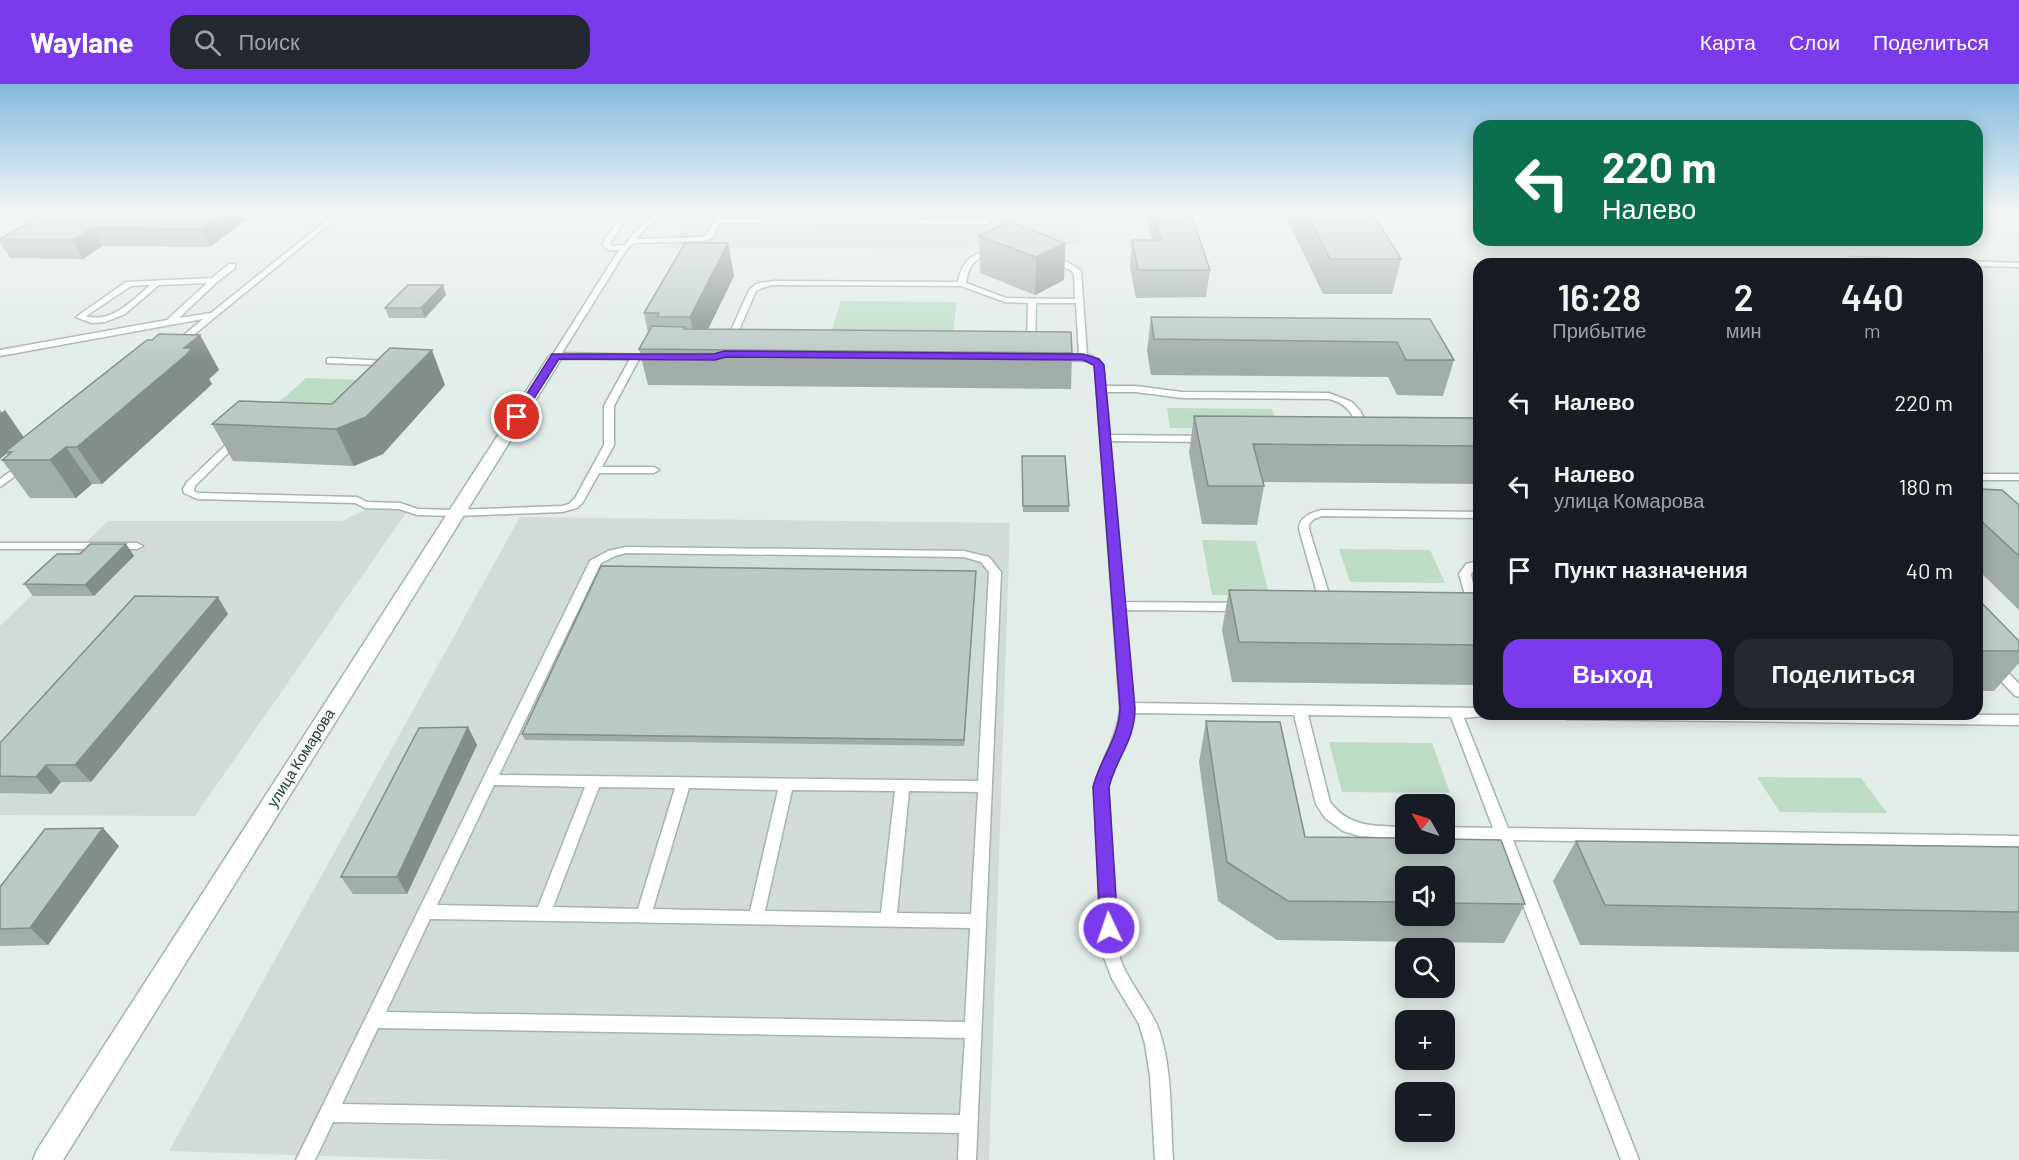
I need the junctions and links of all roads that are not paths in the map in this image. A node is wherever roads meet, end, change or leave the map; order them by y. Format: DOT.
graph roads {
  1 [pos="280,261"];
  2 [pos="616,261"];
  3 [pos="970,261"];
  4 [pos="1053,261"];
  5 [pos="1983,264"];
  6 [pos="2019,265"];
  7 [pos="232,267"];
  8 [pos="214,280"];
  9 [pos="158,282"];
  10 [pos="962,284"];
  11 [pos="1032,301"];
  12 [pos="1080,301"];
  13 [pos="215,314"];
  14 [pos="170,322"];
  15 [pos="168,351"];
  16 [pos="0,353"];
  17 [pos="728,354"];
  18 [pos="556,356"];
  19 [pos="636,357"];
  20 [pos="670,357"];
  21 [pos="1083,357"];
  22 [pos="330,361"];
  23 [pos="377,378"];
  24 [pos="1101,389"];
  25 [pos="248,429"];
  26 [pos="1105,438"];
  27 [pos="1225,440"];
  28 [pos="1357,441"];
  29 [pos="37,454"];
  30 [pos="596,470"];
  31 [pos="654,470"];
  32 [pos="1983,477"];
  33 [pos="2014,477"];
  34 [pos="0,484"];
  35 [pos="2019,485"];
  36 [pos="455,513"];
  37 [pos="1473,515"];
  38 [pos="0,546"];
  39 [pos="137,546"];
  40 [pos="1473,566"];
  41 [pos="1119,606"];
  42 [pos="1258,608"];
  43 [pos="1328,608"];
  44 [pos="1454,610"];
  45 [pos="1983,653"];
  46 [pos="2019,692"];
  47 [pos="1127,708"];
  48 [pos="1300,711"];
  49 [pos="1456,712"];
  50 [pos="1473,713"];
  51 [pos="1983,719"];
  52 [pos="2019,720"];
  53 [pos="488,780"];
  54 [pos="594,782"];
  55 [pos="684,783"];
  56 [pos="786,784"];
  57 [pos="903,786"];
  58 [pos="984,787"];
  59 [pos="1395,833"];
  60 [pos="1455,833"];
  61 [pos="1503,834"];
  62 [pos="2019,842"];
  63 [pos="425,912"];
  64 [pos="543,914"];
  65 [pos="643,916"];
  66 [pos="756,918"];
  67 [pos="888,920"];
  68 [pos="978,921"];
  69 [pos="373,1020"];
  70 [pos="973,1030"];
  71 [pos="328,1113"];
  72 [pos="969,1124"];
  73 [pos="46,1160"];
  74 [pos="305,1160"];
  75 [pos="967,1160"];
  76 [pos="1164,1160"];
  77 [pos="1630,1160"];
  1 -- 13 [label="lane"];
  2 -- 18 [label="lane"];
  3 -- 10 [label="lane"];
  4 -- 12 [label="lane"];
  5 -- 6 [label="lane"];
  7 -- 8 [label="lane"];
  8 -- 9 [label="lane"];
  8 -- 14 [label="lane"];
  9 -- 9 [label="lane"];
  10 -- 11 [label="lane"];
  10 -- 17 [label="lane"];
  11 -- 12 [label="lane"];
  11 -- 21 [label="lane"];
  12 -- 21 [label="lane"];
  13 -- 14 [label="lane"];
  13 -- 15 [label="lane"];
  14 -- 16 [label="lane"];
  18 -- 19 [label="lane"];
  18 -- 36 [label="street, улица Комарова"];
  19 -- 20 [label="lane"];
  19 -- 30 [label="lane"];
  21 -- 24 [label="lane"];
  22 -- 23 [label="lane"];
  24 -- 26 [label="lane"];
  24 -- 28 [label="lane"];
  25 -- 36 [label="lane"];
  26 -- 27 [label="lane"];
  26 -- 41 [label="lane"];
  29 -- 34 [label="lane"];
  30 -- 31 [label="lane"];
  30 -- 36 [label="lane"];
  32 -- 33 [label="lane"];
  33 -- 35 [label="lane"];
  36 -- 73 [label="street, улица Комарова"];
  37 -- 43 [label="lane"];
  38 -- 39 [label="lane"];
  40 -- 44 [label="lane"];
  41 -- 42 [label="lane"];
  41 -- 47 [label="lane"];
  45 -- 46 [label="lane"];
  47 -- 48 [label="lane"];
  47 -- 76 [label="lane"];
  48 -- 49 [label="lane"];
  48 -- 59 [label="lane"];
  49 -- 50 [label="lane"];
  49 -- 61 [label="lane"];
  51 -- 52 [label="lane"];
  53 -- 54 [label="lane"];
  53 -- 58 [label="lane"];
  53 -- 63 [label="lane"];
  54 -- 55 [label="lane"];
  54 -- 64 [label="lane"];
  55 -- 56 [label="lane"];
  55 -- 65 [label="lane"];
  56 -- 57 [label="lane"];
  56 -- 66 [label="lane"];
  57 -- 58 [label="lane"];
  57 -- 67 [label="lane"];
  58 -- 68 [label="lane"];
  60 -- 61 [label="lane"];
  61 -- 62 [label="lane"];
  61 -- 77 [label="lane"];
  63 -- 64 [label="lane"];
  63 -- 69 [label="lane"];
  64 -- 65 [label="lane"];
  65 -- 66 [label="lane"];
  66 -- 67 [label="lane"];
  67 -- 68 [label="lane"];
  68 -- 70 [label="lane"];
  69 -- 70 [label="lane"];
  69 -- 71 [label="lane"];
  70 -- 72 [label="lane"];
  71 -- 72 [label="lane"];
  71 -- 74 [label="lane"];
  72 -- 75 [label="lane"];
}
